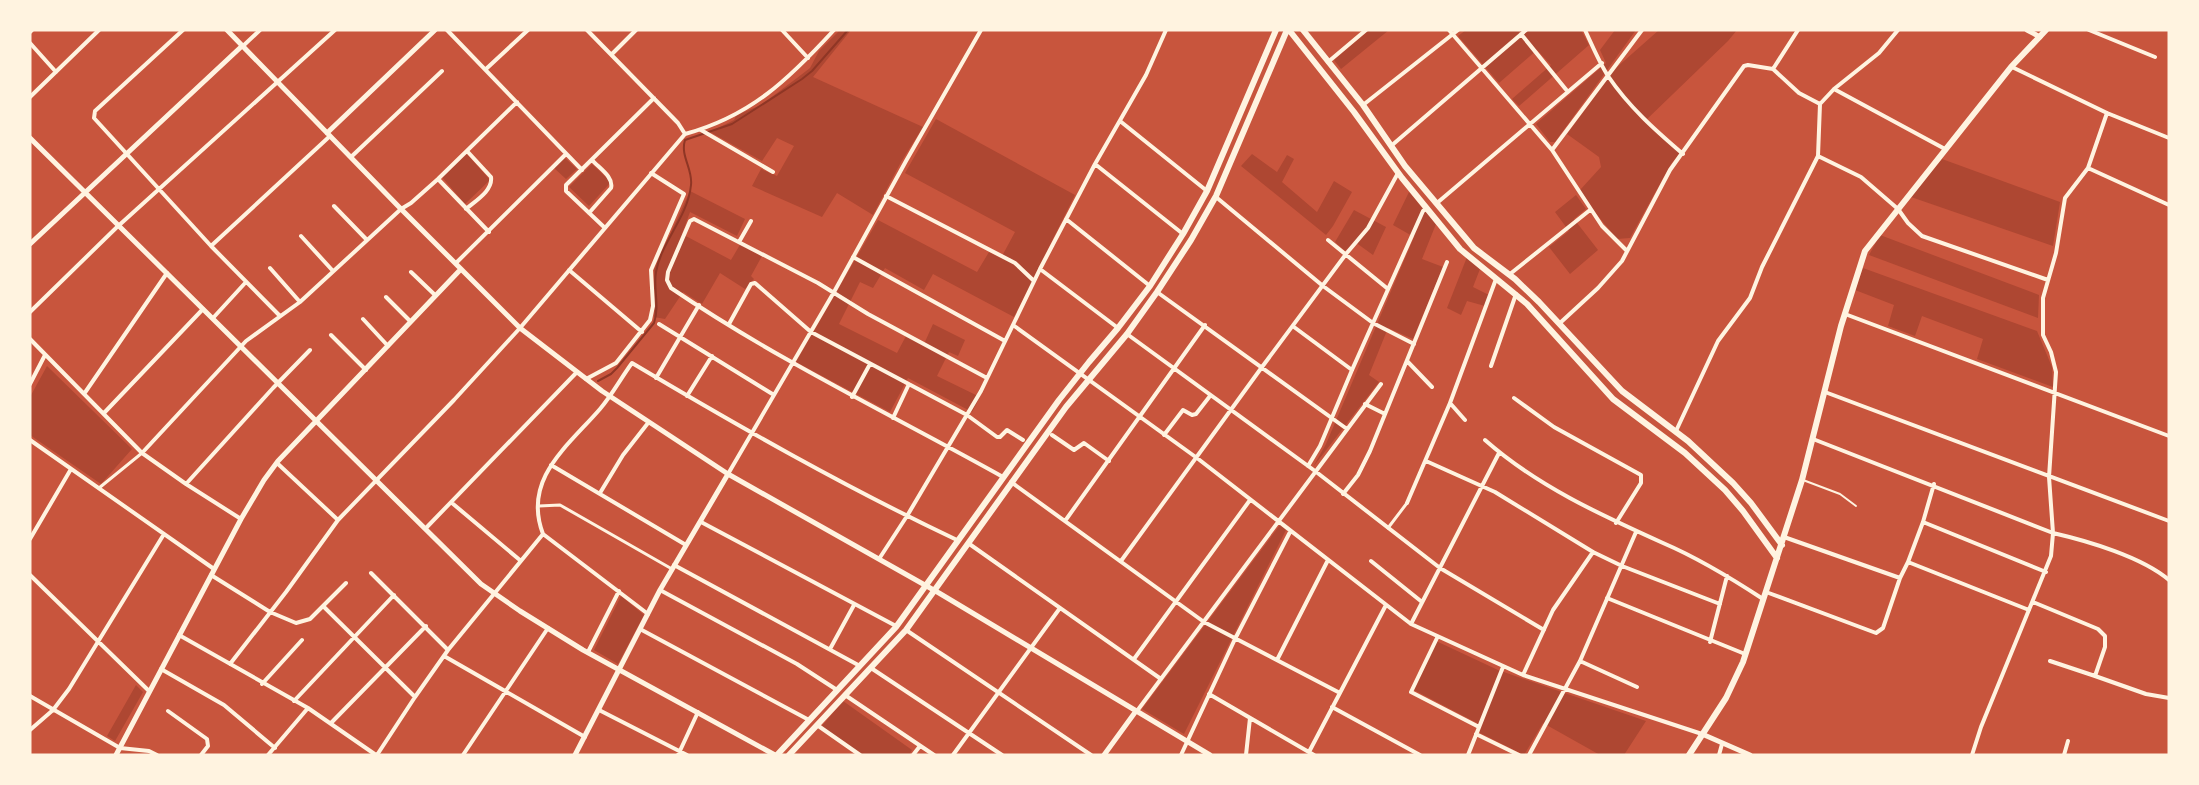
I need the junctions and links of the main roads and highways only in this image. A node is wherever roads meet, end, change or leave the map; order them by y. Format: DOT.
graph roads {
  1 [pos="1276,30"];
  2 [pos="1288,30"];
  3 [pos="1303,30"];
  4 [pos="2046,30"];
  5 [pos="1782,545"];
  6 [pos="1777,558"];
  7 [pos="776,755"];
  8 [pos="789,755"];
  9 [pos="1689,755"];
  1 -- 7 [label="main road"];
  2 -- 6 [label="main road"];
  2 -- 8 [label="main road"];
  3 -- 5 [label="main road"];
  4 -- 5 [label="main road"];
  5 -- 6 [label="main road"];
  6 -- 9 [label="main road"];
}
